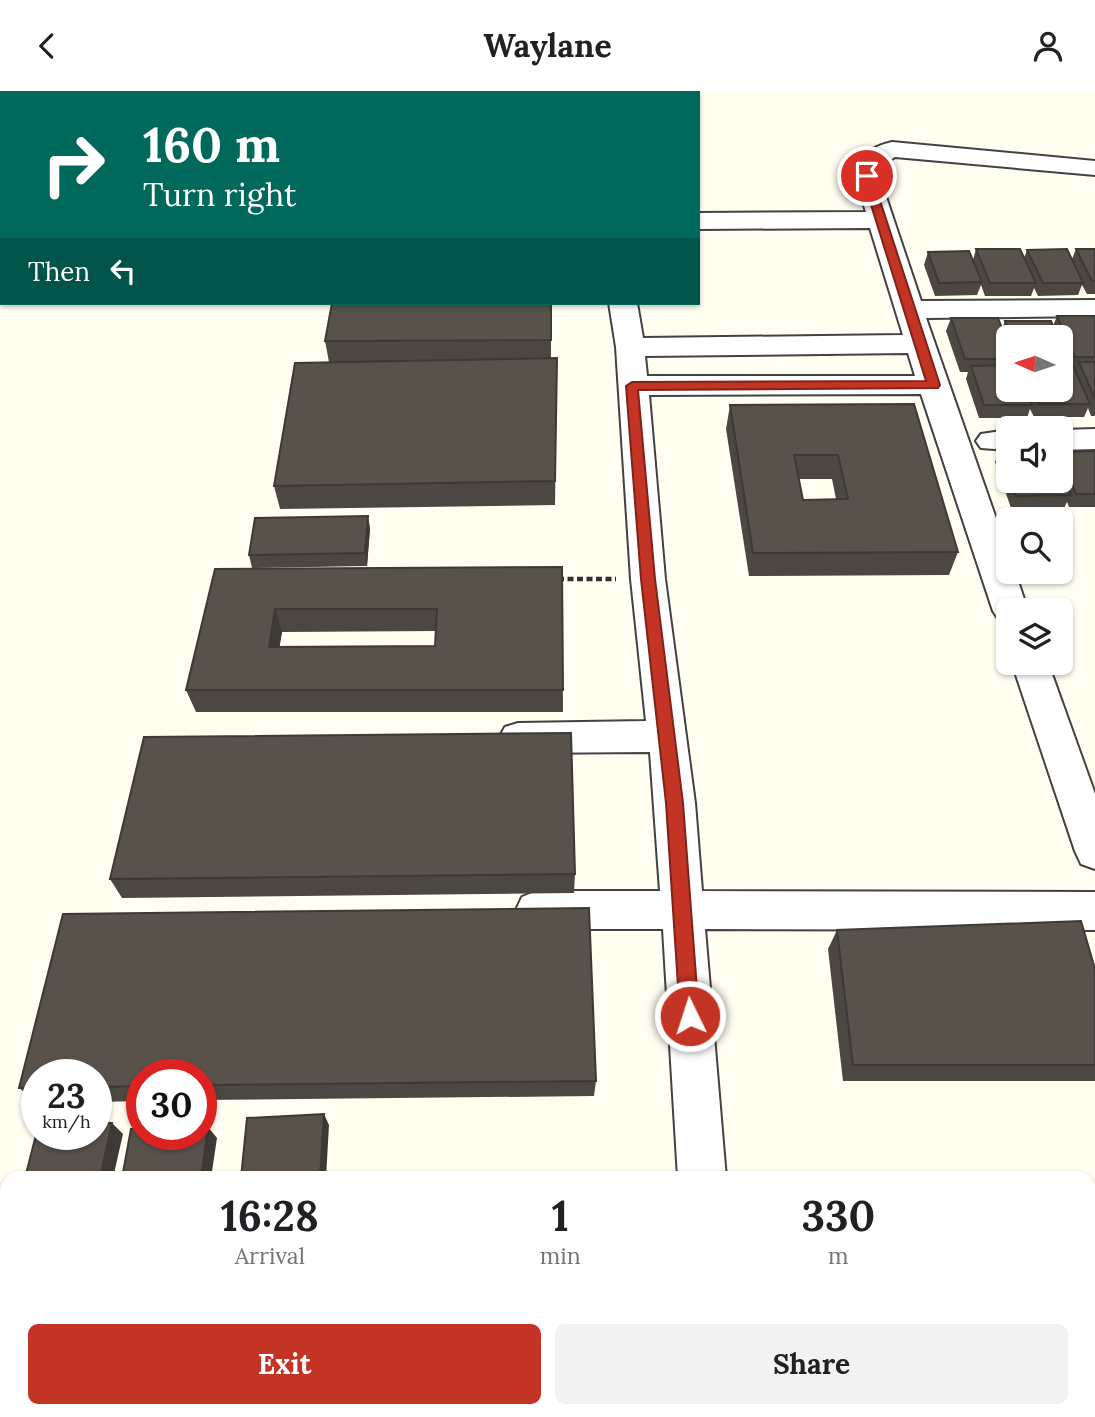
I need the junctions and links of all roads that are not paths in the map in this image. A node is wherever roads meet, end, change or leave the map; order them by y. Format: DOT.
graph roads {
  1 [pos="1095,168"];
  2 [pos="881,220"];
  3 [pos="700,221"];
  4 [pos="623,305"];
  5 [pos="1095,308"];
  6 [pos="909,310"];
  7 [pos="920,344"];
  8 [pos="630,347"];
  9 [pos="875,385"];
  10 [pos="933,385"];
  11 [pos="632,386"];
  12 [pos="883,417"];
  13 [pos="1095,439"];
  14 [pos="1073,440"];
  15 [pos="1007,598"];
  16 [pos="1034,675"];
  17 [pos="667,736"];
  18 [pos="488,739"];
  19 [pos="1095,851"];
  20 [pos="682,908"];
  21 [pos="497,911"];
  22 [pos="1095,911"];
  23 [pos="701,1171"];
  1 -- 2 [label="street"];
  2 -- 3 [label="street"];
  2 -- 6 [label="street"];
  4 -- 8 [label="street"];
  5 -- 6 [label="street"];
  6 -- 7 [label="street"];
  7 -- 8 [label="street"];
  7 -- 10 [label="street"];
  8 -- 11 [label="street"];
  9 -- 10 [label="street"];
  9 -- 11 [label="street"];
  9 -- 12 [label="street"];
  10 -- 15 [label="street"];
  11 -- 17 [label="street"];
  13 -- 14 [label="street"];
  16 -- 19 [label="street"];
  17 -- 18 [label="street"];
  17 -- 20 [label="street"];
  20 -- 21 [label="street"];
  20 -- 22 [label="street"];
  20 -- 23 [label="street"];
}
